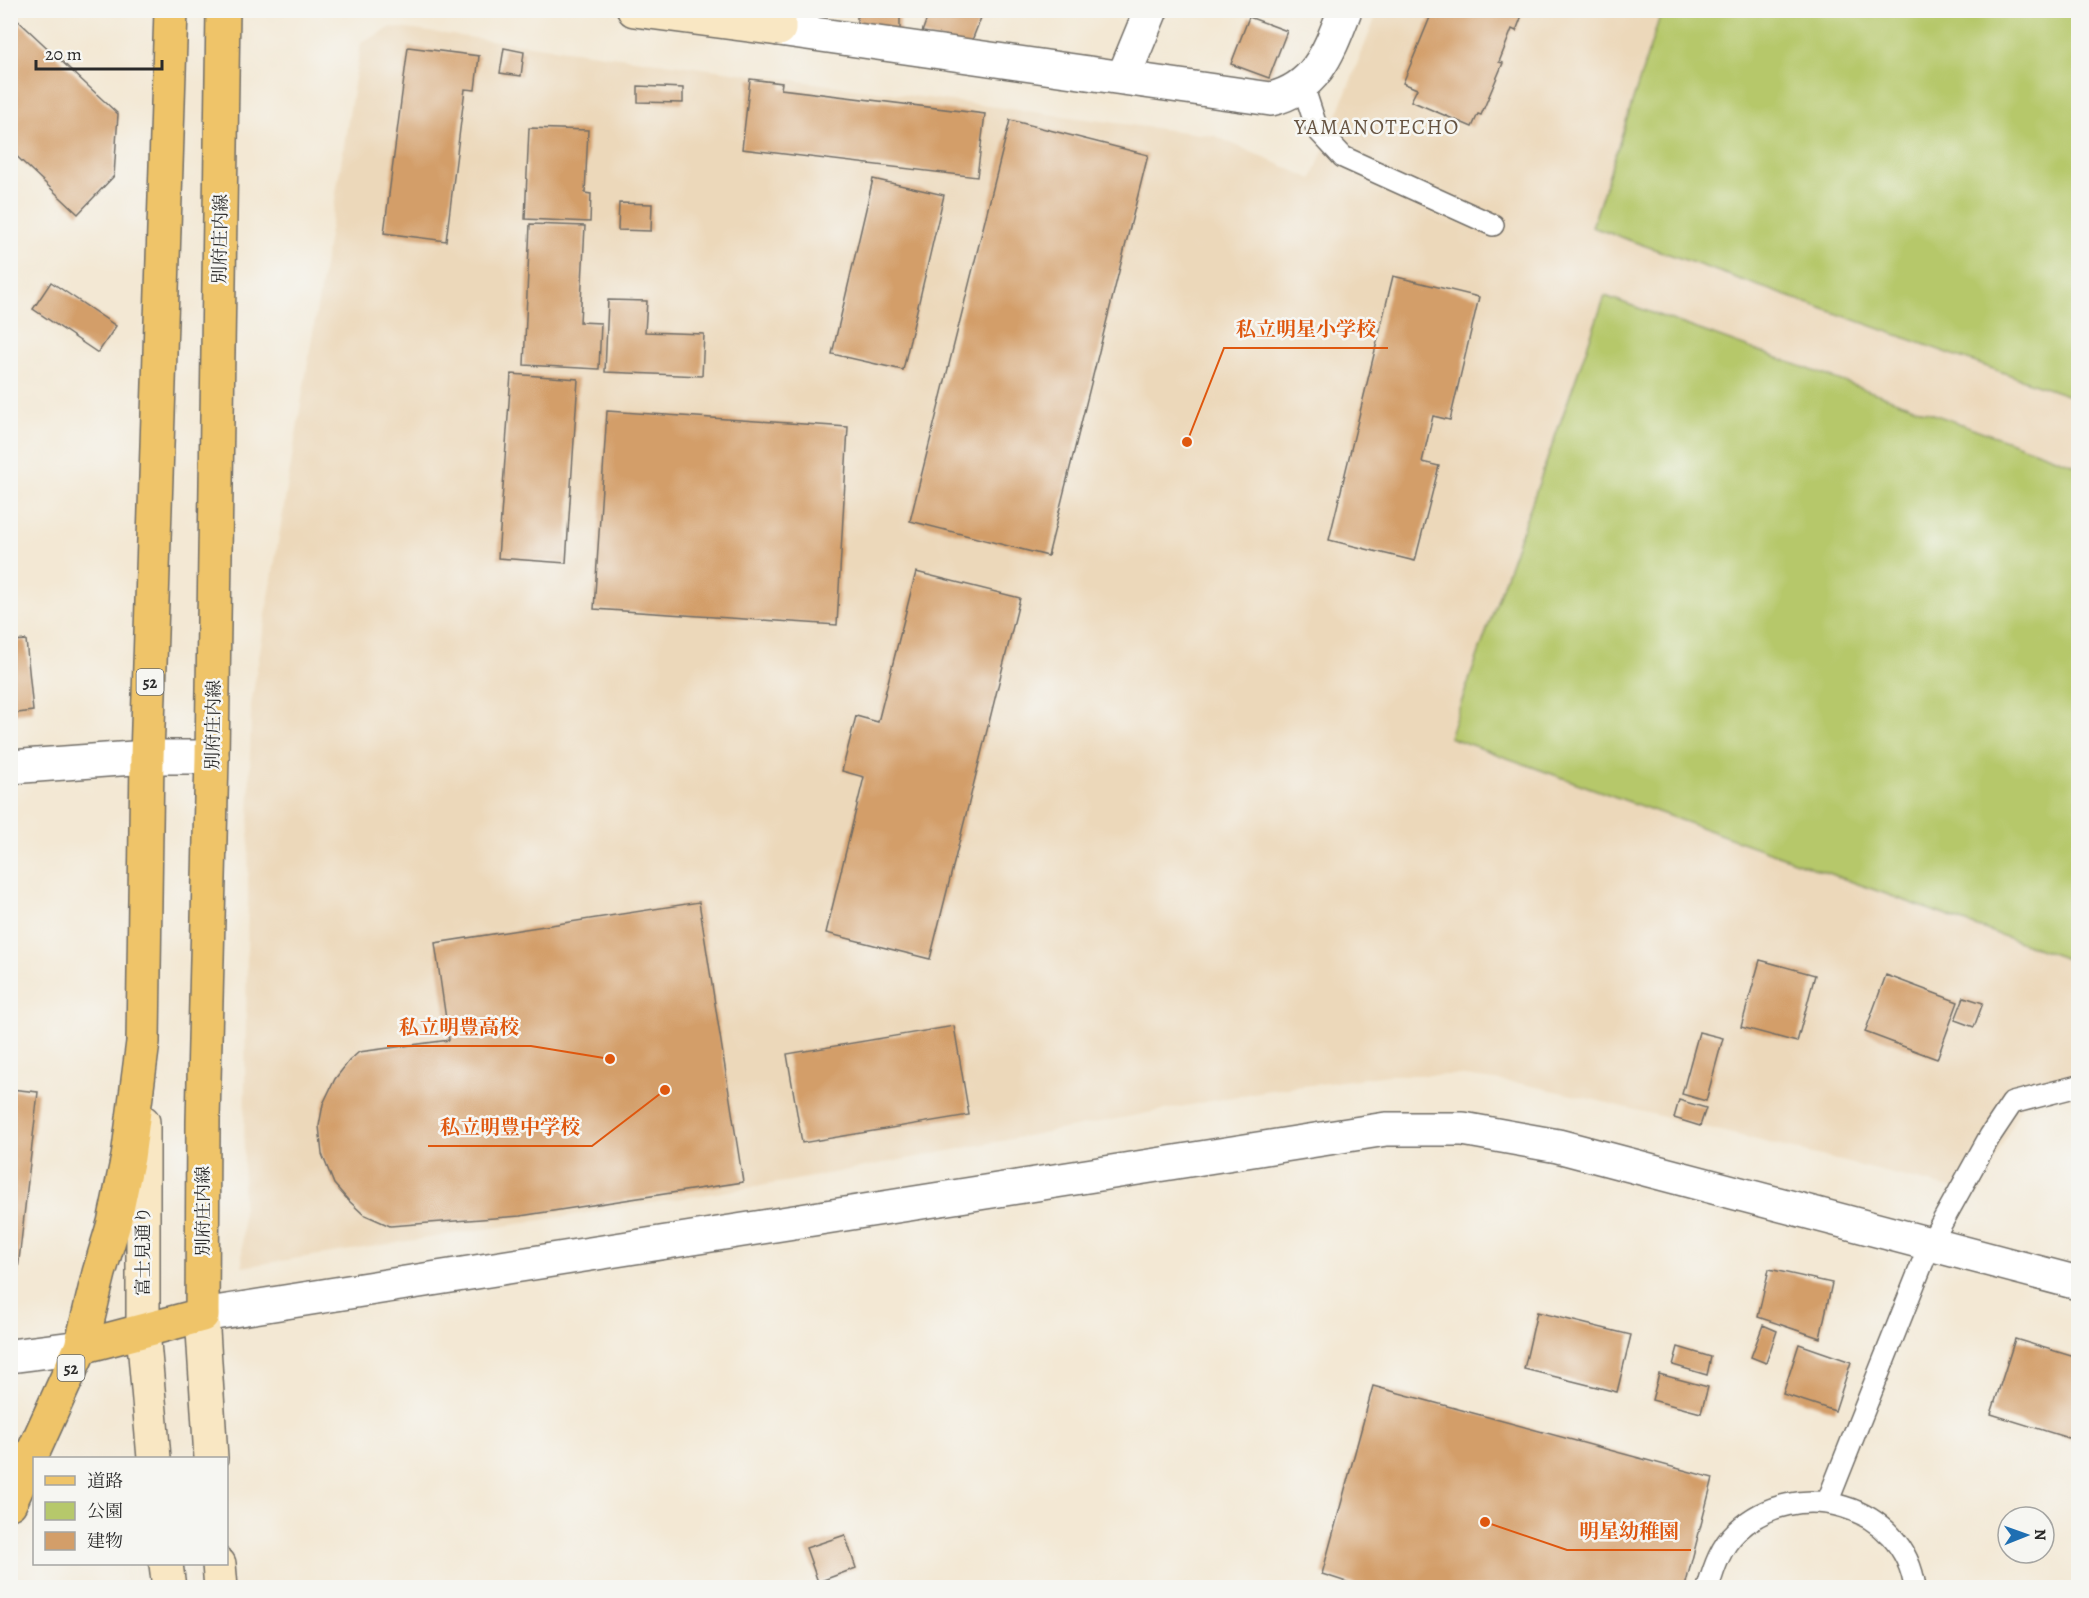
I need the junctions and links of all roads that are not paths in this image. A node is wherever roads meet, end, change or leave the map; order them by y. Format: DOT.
graph roads {
  1 [pos="171,10"];
  2 [pos="223,10"];
  3 [pos="634,10"];
  4 [pos="1151,10"];
  5 [pos="1345,10"];
  6 [pos="779,20"];
  7 [pos="1123,78"];
  8 [pos="1303,86"];
  9 [pos="1493,225"];
  10 [pos="147,757"];
  11 [pos="212,757"];
  12 [pos="10,767"];
  13 [pos="142,1042"];
  14 [pos="2079,1086"];
  15 [pos="1930,1244"];
  16 [pos="2079,1283"];
  17 [pos="202,1315"];
  18 [pos="143,1331"];
  19 [pos="81,1347"];
  20 [pos="10,1356"];
  21 [pos="154,1457"];
  22 [pos="211,1457"];
  23 [pos="10,1503"];
  24 [pos="1827,1503"];
  25 [pos="166,1565"];
  26 [pos="219,1565"];
  27 [pos="169,1587"];
  28 [pos="220,1587"];
  29 [pos="1708,1587"];
  30 [pos="1915,1587"];
  1 -- 10 [label="main road, 52"];
  2 -- 11 [label="main road, 別府庄内線"];
  3 -- 6 [label="street"];
  4 -- 7 [label="street"];
  5 -- 8 [label="street"];
  6 -- 7 [label="street"];
  7 -- 8 [label="street"];
  8 -- 9 [label="lane"];
  10 -- 11 [label="street"];
  10 -- 12 [label="street"];
  10 -- 13 [label="main road, 52"];
  11 -- 17 [label="main road, 別府庄内線"];
  13 -- 18 [label="street, 富士見通り"];
  13 -- 19 [label="main road, 52"];
  14 -- 15 [label="lane"];
  15 -- 16 [label="street"];
  15 -- 17 [label="street"];
  15 -- 24 [label="lane"];
  17 -- 18 [label="main road, 52"];
  17 -- 22 [label="street"];
  18 -- 19 [label="main road, 52"];
  18 -- 21 [label="street, 富士見通り"];
  19 -- 20 [label="street"];
  19 -- 23 [label="main road, 52"];
  24 -- 29 [label="lane"];
  24 -- 30 [label="lane"];
  25 -- 27 [label="street"];
  26 -- 28 [label="street"];
}
